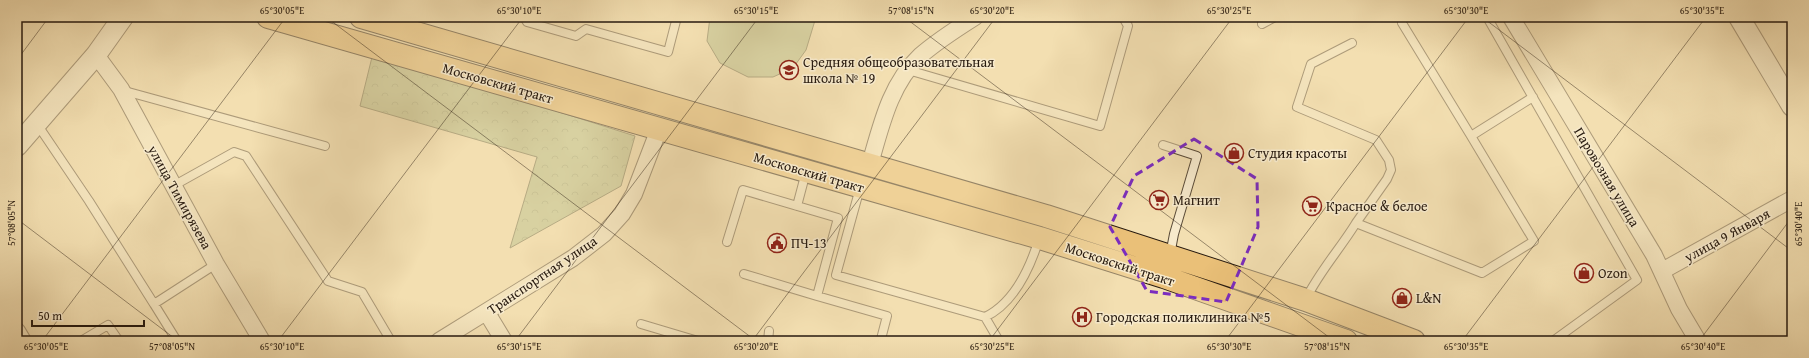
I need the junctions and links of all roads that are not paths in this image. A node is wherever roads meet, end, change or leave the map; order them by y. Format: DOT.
graph roads {
  1 [pos="123,17"];
  2 [pos="268,17"];
  3 [pos="361,17"];
  4 [pos="524,17"];
  5 [pos="677,17"];
  6 [pos="975,17"];
  7 [pos="1123,17"];
  8 [pos="1275,17"];
  9 [pos="1487,17"];
  10 [pos="1510,17"];
  11 [pos="1738,17"];
  12 [pos="1402,23"];
  13 [pos="1262,24"];
  14 [pos="1352,43"];
  15 [pos="96,55"];
  16 [pos="908,70"];
  17 [pos="121,90"];
  18 [pos="1533,97"];
  19 [pos="1792,106"];
  20 [pos="37,124"];
  21 [pos="659,129"];
  22 [pos="1471,136"];
  23 [pos="1163,145"];
  24 [pos="17,146"];
  25 [pos="325,146"];
  26 [pos="870,164"];
  27 [pos="806,171"];
  28 [pos="173,186"];
  29 [pos="861,187"];
  30 [pos="1792,199"];
  31 [pos="796,206"];
  32 [pos="1356,223"];
  33 [pos="1040,238"];
  34 [pos="727,242"];
  35 [pos="1170,255"];
  36 [pos="216,264"];
  37 [pos="1662,271"];
  38 [pos="744,274"];
  39 [pos="817,296"];
  40 [pos="1306,300"];
  41 [pos="154,304"];
  42 [pos="486,313"];
  43 [pos="985,317"];
  44 [pos="641,324"];
  45 [pos="17,331"];
  46 [pos="769,331"];
  47 [pos="881,339"];
  48 [pos="23,341"];
  49 [pos="81,341"];
  50 [pos="119,341"];
  51 [pos="177,341"];
  52 [pos="262,341"];
  53 [pos="391,341"];
  54 [pos="439,341"];
  55 [pos="504,341"];
  56 [pos="698,341"];
  57 [pos="768,341"];
  58 [pos="999,341"];
  59 [pos="1346,341"];
  60 [pos="1414,341"];
  61 [pos="1553,341"];
  62 [pos="1698,341"];
  1 -- 15 [label="street"];
  2 -- 21 [label="main road, Московский тракт"];
  3 -- 26 [label="main road, Московский тракт"];
  4 -- 5 [label="lane"];
  6 -- 16 [label="street"];
  7 -- 16 [label="lane"];
  8 -- 13 [label="lane"];
  9 -- 18 [label="lane"];
  10 -- 37 [label="street, Паровозная улица"];
  11 -- 19 [label="street"];
  12 -- 22 [label="lane"];
  14 -- 32 [label="lane"];
  15 -- 17 [label="street, улица Тимирязева"];
  15 -- 20 [label="street"];
  16 -- 26 [label="street"];
  17 -- 25 [label="lane"];
  17 -- 28 [label="street, улица Тимирязева"];
  18 -- 22 [label="lane"];
  18 -- 61 [label="lane"];
  20 -- 24 [label="street"];
  20 -- 41 [label="lane"];
  21 -- 27 [label="main road, Московский тракт"];
  21 -- 42 [label="street, Транспортная улица"];
  22 -- 32 [label="lane"];
  23 -- 35 [label="lane"];
  26 -- 35 [label="main road, Московский тракт"];
  27 -- 29 [label="main road, Московский тракт"];
  27 -- 31 [label="lane"];
  28 -- 36 [label="street, улица Тимирязева"];
  28 -- 53 [label="lane"];
  29 -- 33 [label="main road, Московский тракт"];
  29 -- 43 [label="lane"];
  30 -- 37 [label="street, улица 9 Января"];
  31 -- 34 [label="lane"];
  31 -- 39 [label="lane"];
  32 -- 40 [label="lane"];
  33 -- 43 [label="lane"];
  33 -- 59 [label="main road, Московский тракт"];
  35 -- 40 [label="main road, Московский тракт"];
  36 -- 41 [label="lane"];
  36 -- 52 [label="street, улица Тимирязева"];
  37 -- 62 [label="street, Паровозная улица"];
  38 -- 39 [label="lane"];
  39 -- 47 [label="lane"];
  40 -- 60 [label="main road, Московский тракт"];
  41 -- 51 [label="lane"];
  42 -- 54 [label="street, Транспортная улица"];
  42 -- 55 [label="street"];
  43 -- 58 [label="lane"];
  44 -- 56 [label="lane"];
  45 -- 48 [label="street"];
  46 -- 57 [label="lane"];
  49 -- 50 [label="lane"];
}
